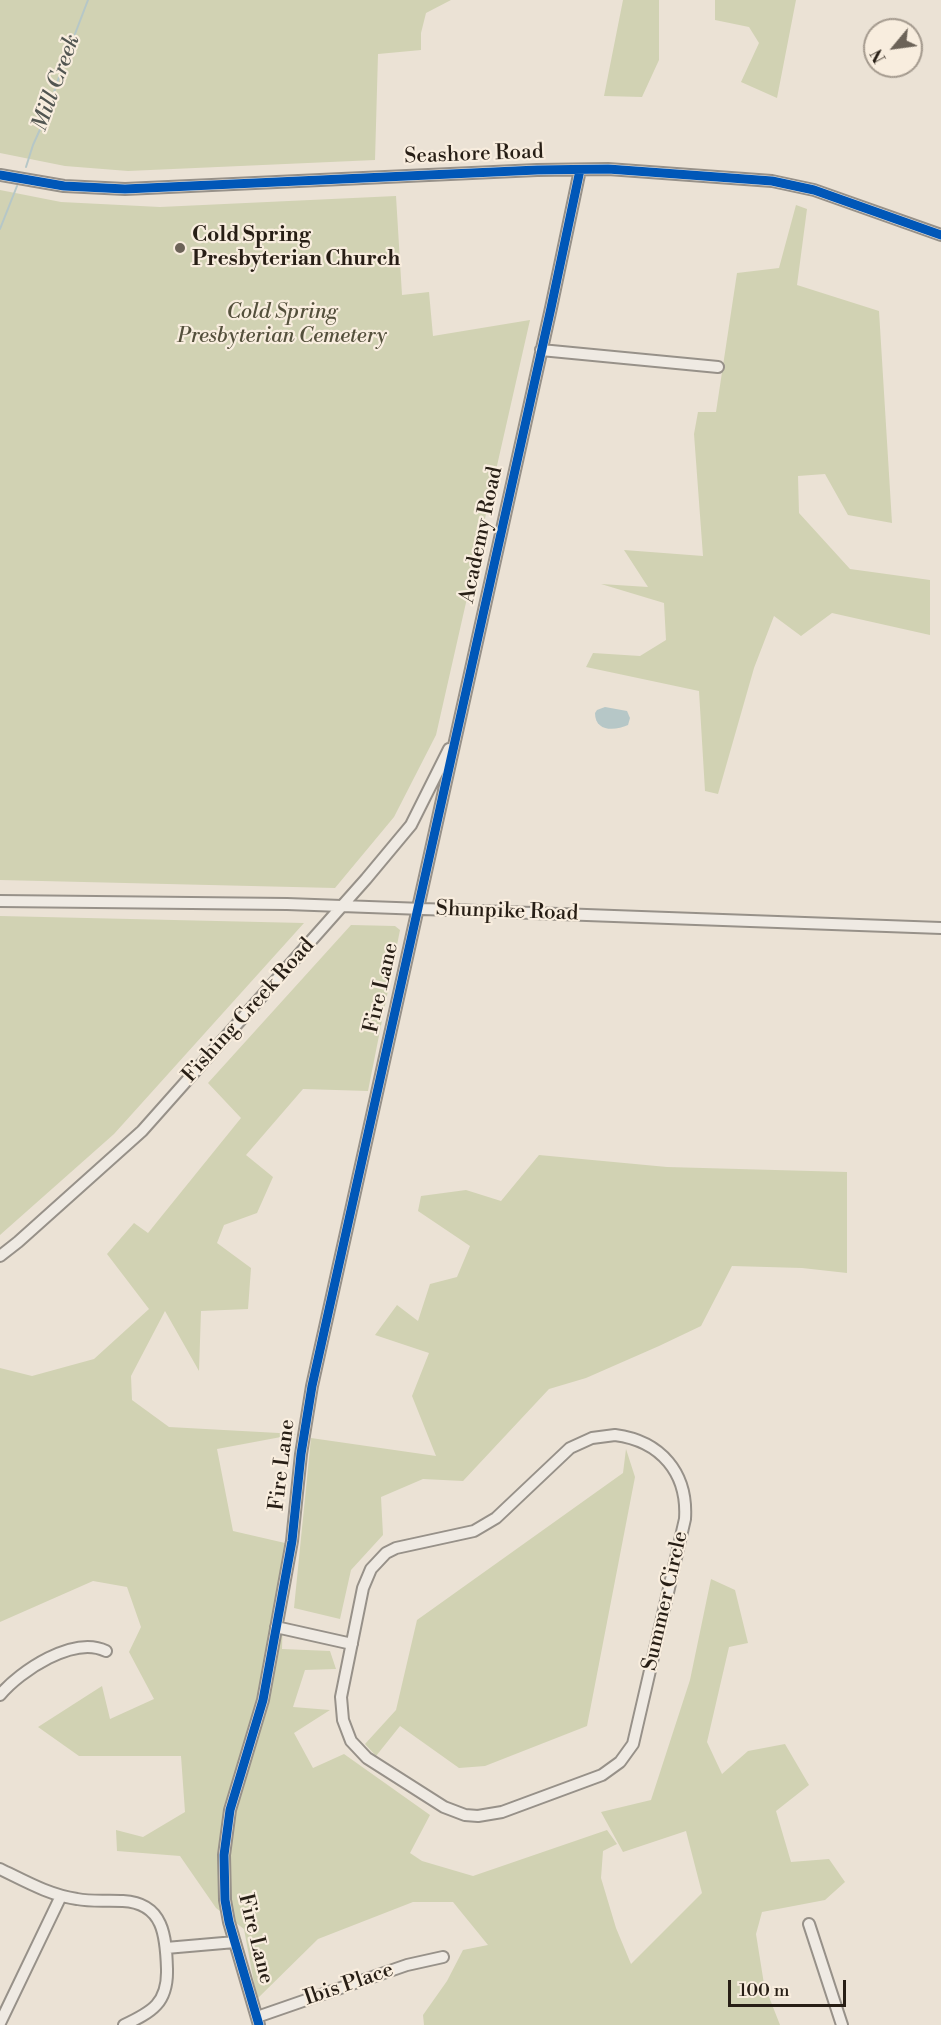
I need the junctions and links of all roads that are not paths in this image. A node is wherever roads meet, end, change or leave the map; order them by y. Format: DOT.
graph roads {
  1 [pos="580,170"];
  2 [pos="0,175"];
  3 [pos="941,235"];
  4 [pos="541,350"];
  5 [pos="718,367"];
  6 [pos="457,733"];
  7 [pos="0,901"];
  8 [pos="342,906"];
  9 [pos="418,909"];
  10 [pos="941,928"];
  11 [pos="0,1256"];
  12 [pos="276,1627"];
  13 [pos="352,1644"];
  14 [pos="106,1651"];
  15 [pos="0,1695"];
  16 [pos="0,1869"];
  17 [pos="61,1896"];
  18 [pos="809,1924"];
  19 [pos="235,1942"];
  20 [pos="166,1948"];
  21 [pos="443,1957"];
  22 [pos="258,2021"];
  23 [pos="0,2023"];
  24 [pos="124,2025"];
  25 [pos="842,2025"];
  1 -- 2 [label="street, Seashore Road"];
  1 -- 3 [label="street, Seashore Road"];
  1 -- 4 [label="street, Academy Road"];
  4 -- 5 [label="street"];
  4 -- 6 [label="street, Academy Road"];
  6 -- 8 [label="street, Fishing Creek Road"];
  6 -- 9 [label="street, Academy Road"];
  7 -- 8 [label="street, Shunpike Road"];
  8 -- 9 [label="street, Shunpike Road"];
  8 -- 11 [label="street, Fishing Creek Road"];
  9 -- 10 [label="street, Shunpike Road"];
  9 -- 12 [label="street, Fire Lane"];
  12 -- 13 [label="street"];
  12 -- 19 [label="street, Fire Lane"];
  13 -- 13 [label="street, Summer Circle"];
  14 -- 15 [label="street"];
  16 -- 17 [label="street"];
  17 -- 20 [label="street"];
  17 -- 23 [label="street"];
  18 -- 25 [label="street"];
  19 -- 20 [label="street"];
  19 -- 22 [label="street, Fire Lane"];
  20 -- 24 [label="street"];
  21 -- 22 [label="street, Ibis Place"];
}
